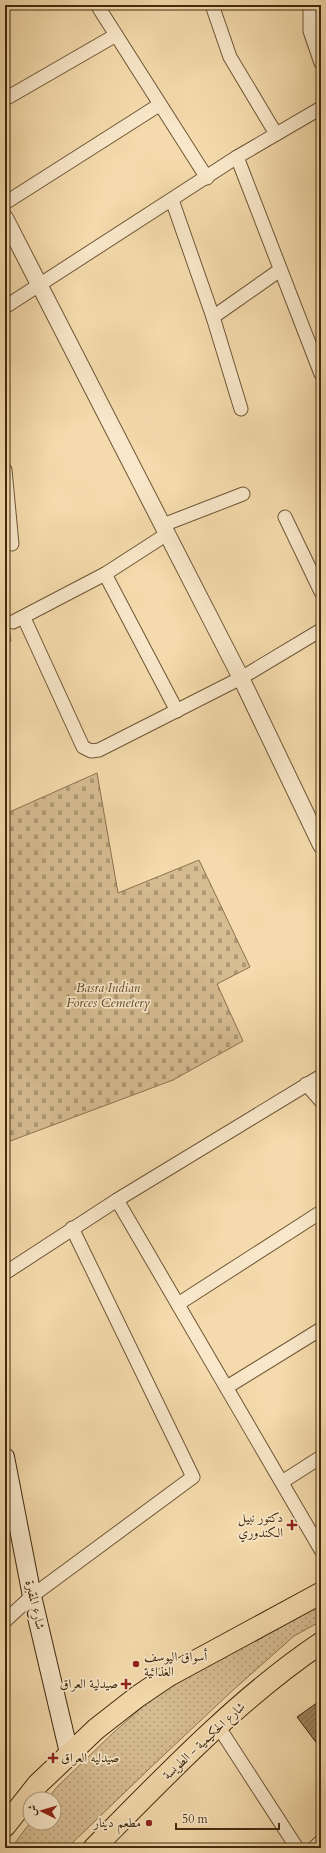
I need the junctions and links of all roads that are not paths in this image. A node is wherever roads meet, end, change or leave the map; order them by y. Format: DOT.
graph roads {
  1 [pos="97,5"];
  2 [pos="212,5"];
  3 [pos="310,5"];
  4 [pos="116,35"];
  5 [pos="321,63"];
  6 [pos="5,100"];
  7 [pos="159,105"];
  8 [pos="321,108"];
  9 [pos="276,134"];
  10 [pos="237,158"];
  11 [pos="207,178"];
  12 [pos="172,200"];
  13 [pos="5,203"];
  14 [pos="5,218"];
  15 [pos="280,270"];
  16 [pos="39,285"];
  17 [pos="5,307"];
  18 [pos="213,317"];
  19 [pos="321,374"];
  20 [pos="241,409"];
  21 [pos="5,470"];
  22 [pos="243,494"];
  23 [pos="285,517"];
  24 [pos="165,530"];
  25 [pos="12,544"];
  26 [pos="106,574"];
  27 [pos="321,592"];
  28 [pos="321,630"];
  29 [pos="242,678"];
  30 [pos="177,711"];
  31 [pos="321,845"];
  32 [pos="321,1076"];
  33 [pos="306,1084"];
  34 [pos="321,1101"];
  35 [pos="117,1200"];
  36 [pos="321,1212"];
  37 [pos="72,1228"];
  38 [pos="5,1273"];
  39 [pos="178,1304"];
  40 [pos="321,1329"];
  41 [pos="227,1387"];
  42 [pos="5,1457"];
  43 [pos="321,1457"];
  44 [pos="282,1482"];
  45 [pos="321,1550"];
  46 [pos="321,1593"];
  47 [pos="32,1596"];
  48 [pos="5,1621"];
  49 [pos="321,1643"];
  50 [pos="218,1726"];
  51 [pos="70,1753"];
  52 [pos="5,1826"];
  53 [pos="321,1842"];
  54 [pos="98,1846"];
  55 [pos="297,1848"];
  56 [pos="314,1848"];
  1 -- 4 [label="street"];
  2 -- 9 [label="street"];
  3 -- 5 [label="street"];
  4 -- 6 [label="street"];
  4 -- 7 [label="street"];
  7 -- 11 [label="street"];
  7 -- 13 [label="street"];
  8 -- 9 [label="street"];
  9 -- 10 [label="street"];
  10 -- 11 [label="street"];
  10 -- 15 [label="street"];
  11 -- 12 [label="street"];
  12 -- 16 [label="street"];
  12 -- 18 [label="street"];
  14 -- 16 [label="street"];
  15 -- 18 [label="street"];
  15 -- 19 [label="street"];
  16 -- 17 [label="street"];
  16 -- 24 [label="street"];
  18 -- 20 [label="street"];
  21 -- 25 [label="street"];
  22 -- 24 [label="street"];
  23 -- 27 [label="street"];
  24 -- 26 [label="street"];
  24 -- 29 [label="street"];
  26 -- 30 [label="street"];
  26 -- 30 [label="street"];
  28 -- 29 [label="street"];
  29 -- 30 [label="street"];
  29 -- 31 [label="street"];
  32 -- 33 [label="street"];
  33 -- 34 [label="street"];
  33 -- 35 [label="street"];
  35 -- 37 [label="street"];
  35 -- 39 [label="street"];
  36 -- 39 [label="street"];
  37 -- 38 [label="street"];
  37 -- 47 [label="street"];
  39 -- 41 [label="street"];
  40 -- 41 [label="street"];
  41 -- 44 [label="street"];
  42 -- 47 [label="main road, شارع المقبرة"];
  43 -- 44 [label="street"];
  44 -- 45 [label="street"];
  46 -- 51 [label="main road"];
  47 -- 48 [label="street"];
  47 -- 51 [label="main road, شارع المقبرة"];
  49 -- 50 [label="main road, شارع الحكيمية - الطويسة"];
  50 -- 54 [label="main road, شارع الحكيمية - الطويسة"];
  50 -- 55 [label="street"];
  51 -- 52 [label="main road"];
  53 -- 56 [label="street"];
}
